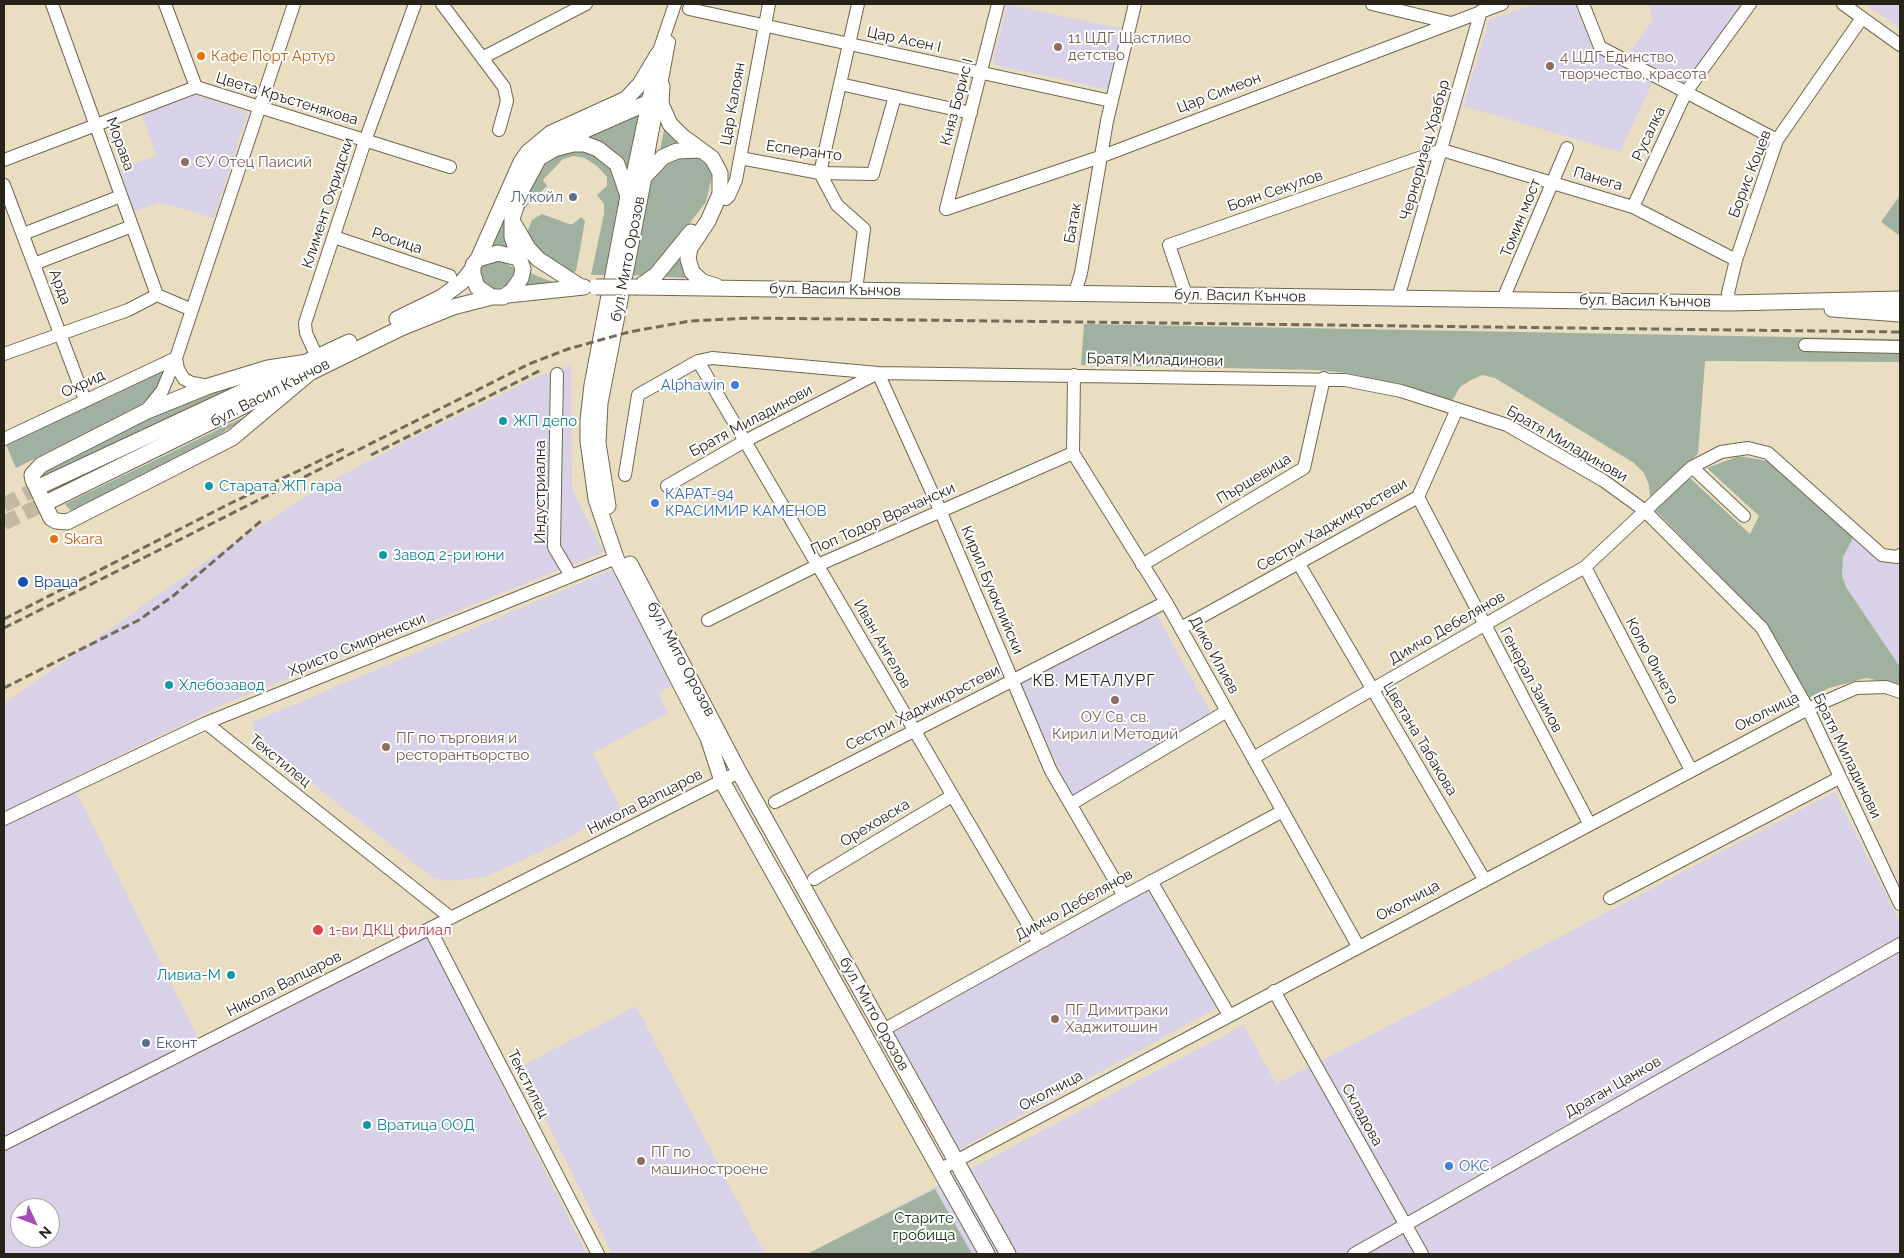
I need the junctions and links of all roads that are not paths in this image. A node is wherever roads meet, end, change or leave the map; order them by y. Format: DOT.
graph roads {
  1 [pos="52,4"];
  2 [pos="165,4"];
  3 [pos="294,4"];
  4 [pos="415,4"];
  5 [pos="442,4"];
  6 [pos="586,4"];
  7 [pos="769,4"];
  8 [pos="858,4"];
  9 [pos="998,4"];
  10 [pos="1135,4"];
  11 [pos="1375,4"];
  12 [pos="1502,4"];
  13 [pos="1583,4"];
  14 [pos="1750,4"];
  15 [pos="1843,4"];
  16 [pos="689,9"];
  17 [pos="1481,12"];
  18 [pos="1862,18"];
  19 [pos="1452,23"];
  20 [pos="764,26"];
  21 [pos="849,44"];
  22 [pos="1900,45"];
  23 [pos="658,54"];
  24 [pos="482,58"];
  25 [pos="982,73"];
  26 [pos="840,84"];
  27 [pos="662,86"];
  28 [pos="196,87"];
  29 [pos="1686,92"];
  30 [pos="895,96"];
  31 [pos="1111,102"];
  32 [pos="647,103"];
  33 [pos="260,108"];
  34 [pos="972,113"];
  35 [pos="96,124"];
  36 [pos="499,130"];
  37 [pos="1777,140"];
  38 [pos="366,141"];
  39 [pos="1567,148"];
  40 [pos="701,150"];
  41 [pos="1442,150"];
  42 [pos="1100,157"];
  43 [pos="539,158"];
  44 [pos="740,158"];
  45 [pos="4,160"];
  46 [pos="450,167"];
  47 [pos="820,173"];
  48 [pos="644,177"];
  49 [pos="1552,182"];
  50 [pos="4,185"];
  51 [pos="121,196"];
  52 [pos="628,196"];
  53 [pos="717,199"];
  54 [pos="1634,207"];
  55 [pos="946,209"];
  56 [pos="512,219"];
  57 [pos="132,226"];
  58 [pos="23,234"];
  59 [pos="334,237"];
  60 [pos="1736,260"];
  61 [pos="520,261"];
  62 [pos="34,264"];
  63 [pos="476,264"];
  64 [pos="450,276"];
  65 [pos="588,287"];
  66 [pos="638,288"];
  67 [pos="722,288"];
  68 [pos="856,290"];
  69 [pos="1075,293"];
  70 [pos="157,295"];
  71 [pos="508,295"];
  72 [pos="1186,295"];
  73 [pos="492,297"];
  74 [pos="1398,298"];
  75 [pos="1503,299"];
  76 [pos="1900,299"];
  77 [pos="1732,302"];
  78 [pos="192,310"];
  79 [pos="1900,314"];
  80 [pos="60,335"];
  81 [pos="1805,345"];
  82 [pos="1900,347"];
  83 [pos="4,354"];
  84 [pos="176,358"];
  85 [pos="698,361"];
  86 [pos="312,363"];
  87 [pos="878,373"];
  88 [pos="557,374"];
  89 [pos="1074,375"];
  90 [pos="1324,378"];
  91 [pos="209,386"];
  92 [pos="86,400"];
  93 [pos="1457,409"];
  94 [pos="145,412"];
  95 [pos="4,439"];
  96 [pos="745,441"];
  97 [pos="1073,453"];
  98 [pos="1692,467"];
  99 [pos="625,475"];
  100 [pos="45,484"];
  101 [pos="667,486"];
  102 [pos="1418,497"];
  103 [pos="52,500"];
  104 [pos="940,510"];
  105 [pos="1644,510"];
  106 [pos="1744,516"];
  107 [pos="1900,555"];
  108 [pos="616,558"];
  109 [pos="1299,564"];
  110 [pos="818,565"];
  111 [pos="1142,565"];
  112 [pos="1585,567"];
  113 [pos="571,576"];
  114 [pos="1166,602"];
  115 [pos="708,620"];
  116 [pos="1484,625"];
  117 [pos="1181,628"];
  118 [pos="1012,680"];
  119 [pos="1372,690"];
  120 [pos="1900,692"];
  121 [pos="1808,709"];
  122 [pos="1227,711"];
  123 [pos="206,723"];
  124 [pos="914,731"];
  125 [pos="1253,758"];
  126 [pos="1691,770"];
  127 [pos="739,772"];
  128 [pos="1839,778"];
  129 [pos="722,781"];
  130 [pos="952,796"];
  131 [pos="775,802"];
  132 [pos="1070,804"];
  133 [pos="1283,811"];
  134 [pos="4,819"];
  135 [pos="1589,823"];
  136 [pos="1484,878"];
  137 [pos="814,879"];
  138 [pos="1151,881"];
  139 [pos="1124,896"];
  140 [pos="1610,898"];
  141 [pos="1900,904"];
  142 [pos="451,918"];
  143 [pos="430,929"];
  144 [pos="1039,943"];
  145 [pos="1358,946"];
  146 [pos="1895,947"];
  147 [pos="1274,991"];
  148 [pos="1229,1015"];
  149 [pos="883,1030"];
  150 [pos="4,1144"];
  151 [pos="956,1161"];
  152 [pos="939,1170"];
  153 [pos="1405,1224"];
  154 [pos="598,1254"];
  155 [pos="987,1254"];
  156 [pos="1008,1254"];
  157 [pos="1354,1254"];
  158 [pos="1422,1254"];
  1 -- 35 [label="street, Морава"];
  2 -- 28 [label="street"];
  3 -- 33 [label="street"];
  4 -- 38 [label="street, Климент Охридски"];
  5 -- 24 [label="street"];
  6 -- 24 [label="street"];
  7 -- 20 [label="street, Цар Калоян"];
  8 -- 21 [label="street"];
  9 -- 25 [label="street, Княз Борис I"];
  10 -- 31 [label="street, Батак"];
  11 -- 19 [label="street"];
  12 -- 17 [label="street, Цар Симеон"];
  13 -- 29 [label="street"];
  14 -- 29 [label="street, Русалка"];
  15 -- 18 [label="street"];
  16 -- 20 [label="street, Цар Асен I"];
  17 -- 19 [label="street, Цар Симеон"];
  17 -- 41 [label="street, Черноризец Храбър"];
  18 -- 22 [label="street"];
  18 -- 37 [label="street, Борис Коцев"];
  19 -- 42 [label="street, Цар Симеон"];
  20 -- 21 [label="street, Цар Асен I"];
  20 -- 44 [label="street, Цар Калоян"];
  21 -- 25 [label="street, Цар Асен I"];
  21 -- 26 [label="street"];
  23 -- 27 [label="street, бул. Мито Орозов"];
  23 -- 32 [label="street, бул. Мито Орозов"];
  23 -- 63 [label="main road"];
  24 -- 36 [label="street"];
  25 -- 31 [label="street, Цар Асен I"];
  25 -- 34 [label="street, Княз Борис I"];
  26 -- 30 [label="street"];
  26 -- 47 [label="street"];
  27 -- 32 [label="main road"];
  27 -- 40 [label="main road"];
  27 -- 48 [label="street, бул. Мито Орозов"];
  28 -- 33 [label="street, Цвета Кръстенякова"];
  28 -- 35 [label="street, Цвета Кръстенякова"];
  29 -- 37 [label="street"];
  29 -- 54 [label="street, Русалка"];
  30 -- 34 [label="street"];
  30 -- 47 [label="street, Есперанто"];
  31 -- 42 [label="street, Батак"];
  32 -- 43 [label="main road"];
  32 -- 52 [label="street, бул. Мито Орозов"];
  33 -- 38 [label="street, Цвета Кръстенякова"];
  33 -- 78 [label="street"];
  34 -- 55 [label="street, Княз Борис I"];
  35 -- 45 [label="street, Цвета Кръстенякова"];
  35 -- 51 [label="street, Морава"];
  37 -- 60 [label="street, Борис Коцев"];
  38 -- 46 [label="street, Цвета Кръстенякова"];
  38 -- 59 [label="street, Климент Охридски"];
  39 -- 49 [label="street, Томин мост"];
  40 -- 48 [label="main road"];
  40 -- 53 [label="main road"];
  41 -- 49 [label="street, Панега"];
  41 -- 72 [label="street, Боян Секулов"];
  41 -- 74 [label="street, Черноризец Храбър"];
  42 -- 55 [label="street, Цар Симеон"];
  42 -- 69 [label="street, Батак"];
  43 -- 52 [label="main road"];
  43 -- 56 [label="main road"];
  44 -- 47 [label="street, Есперанто"];
  44 -- 53 [label="street, Цар Калоян"];
  47 -- 68 [label="street"];
  48 -- 127 [label="main road, бул. Мито Орозов"];
  49 -- 54 [label="street, Панега"];
  49 -- 75 [label="street, Томин мост"];
  50 -- 58 [label="street, Арда"];
  51 -- 57 [label="street, Морава"];
  51 -- 58 [label="street"];
  52 -- 108 [label="main road, бул. Мито Орозов"];
  53 -- 66 [label="main road"];
  53 -- 67 [label="main road"];
  54 -- 60 [label="street, Панега"];
  56 -- 61 [label="main road"];
  56 -- 65 [label="main road"];
  57 -- 62 [label="street"];
  57 -- 70 [label="street, Морава"];
  58 -- 62 [label="street, Арда"];
  59 -- 64 [label="street, Росица"];
  59 -- 86 [label="street, Климент Охридски"];
  60 -- 77 [label="street, Борис Коцев"];
  61 -- 63 [label="main road"];
  61 -- 65 [label="main road, бул. Васил Кънчов"];
  61 -- 71 [label="main road"];
  62 -- 80 [label="street, Арда"];
  63 -- 73 [label="main road"];
  63 -- 86 [label="main road, бул. Васил Кънчов"];
  65 -- 66 [label="main road, бул. Васил Кънчов, bridge"];
  65 -- 71 [label="main road, бул. Васил Кънчов"];
  66 -- 67 [label="main road, бул. Васил Кънчов"];
  67 -- 68 [label="main road, бул. Васил Кънчов"];
  68 -- 69 [label="main road, бул. Васил Кънчов"];
  69 -- 72 [label="main road, бул. Васил Кънчов"];
  70 -- 78 [label="street"];
  70 -- 80 [label="street"];
  71 -- 73 [label="main road"];
  72 -- 74 [label="main road, бул. Васил Кънчов"];
  73 -- 86 [label="main road, бул. Васил Кънчов"];
  74 -- 75 [label="main road, бул. Васил Кънчов"];
  75 -- 77 [label="main road, бул. Васил Кънчов"];
  76 -- 77 [label="main road, бул. Васил Кънчов"];
  77 -- 79 [label="main road"];
  78 -- 84 [label="street"];
  80 -- 83 [label="street"];
  80 -- 92 [label="street, Арда"];
  81 -- 82 [label="street"];
  84 -- 91 [label="street"];
  84 -- 92 [label="street, Охрид"];
  84 -- 94 [label="street"];
  85 -- 87 [label="street, Братя Миладинови"];
  85 -- 96 [label="street, Иван Ангелов"];
  85 -- 99 [label="street, Братя Миладинови"];
  86 -- 91 [label="main road"];
  86 -- 94 [label="main road"];
  86 -- 100 [label="main road, бул. Васил Кънчов"];
  86 -- 103 [label="main road, бул. Васил Кънчов"];
  87 -- 89 [label="street, Братя Миладинови"];
  87 -- 96 [label="street, Братя Миладинови"];
  87 -- 104 [label="street, Кирил Буюклийски"];
  88 -- 113 [label="street, Индустриална"];
  89 -- 90 [label="street, Братя Миладинови"];
  89 -- 97 [label="street"];
  90 -- 93 [label="street, Братя Миладинови"];
  90 -- 111 [label="street, Пършевица"];
  91 -- 94 [label="main road"];
  92 -- 95 [label="street, Охрид"];
  93 -- 102 [label="street, Сестри Хаджикръстеви"];
  93 -- 105 [label="street, Братя Миладинови"];
  96 -- 101 [label="street, Братя Миладинови"];
  96 -- 110 [label="street, Иван Ангелов"];
  97 -- 104 [label="street, Поп Тодор Врачански"];
  97 -- 111 [label="street, Дико Илиев"];
  98 -- 105 [label="street, Димчо Дебелянов"];
  98 -- 106 [label="street"];
  98 -- 107 [label="street, Димчо Дебелянов"];
  102 -- 109 [label="street, Сестри Хаджикръстеви"];
  102 -- 116 [label="street, Генерал Заимов"];
  104 -- 110 [label="street, Поп Тодор Врачански"];
  104 -- 118 [label="street, Кирил Буюклийски"];
  105 -- 112 [label="street, Димчо Дебелянов"];
  105 -- 121 [label="street, Братя Миладинови"];
  108 -- 113 [label="street, Христо Смирненски"];
  108 -- 129 [label="main road, бул. Мито Орозов"];
  109 -- 117 [label="street, Сестри Хаджикръстеви"];
  109 -- 119 [label="street, Цветана Табакова"];
  110 -- 115 [label="street, Поп Тодор Врачански"];
  110 -- 124 [label="street, Иван Ангелов"];
  111 -- 114 [label="street, Дико Илиев"];
  112 -- 116 [label="street, Димчо Дебелянов"];
  112 -- 126 [label="street, Колю Фичето"];
  113 -- 123 [label="street, Христо Смирненски"];
  114 -- 117 [label="street, Дико Илиев"];
  114 -- 118 [label="street, Сестри Хаджикръстеви"];
  116 -- 119 [label="street, Димчо Дебелянов"];
  116 -- 135 [label="street, Генерал Заимов"];
  117 -- 122 [label="street, Дико Илиев"];
  118 -- 124 [label="street, Сестри Хаджикръстеви"];
  118 -- 132 [label="street, Кирил Буюклийски"];
  119 -- 125 [label="street, Димчо Дебелянов"];
  119 -- 136 [label="street, Цветана Табакова"];
  120 -- 121 [label="street, Околчица"];
  121 -- 126 [label="street, Околчица"];
  121 -- 128 [label="street, Братя Миладинови"];
  122 -- 125 [label="street, Дико Илиев"];
  122 -- 132 [label="street"];
  123 -- 134 [label="street, Христо Смирненски"];
  123 -- 142 [label="street, Текстилец"];
  124 -- 130 [label="street, Иван Ангелов"];
  124 -- 131 [label="street, Сестри Хаджикръстеви"];
  125 -- 133 [label="street, Дико Илиев"];
  126 -- 135 [label="street, Околчица"];
  127 -- 129 [label="street, Никола Вапцаров"];
  127 -- 149 [label="main road, бул. Мито Орозов"];
  128 -- 140 [label="street"];
  128 -- 141 [label="street, Братя Миладинови"];
  129 -- 142 [label="street, Никола Вапцаров"];
  129 -- 152 [label="main road, бул. Мито Орозов"];
  130 -- 137 [label="street, Ореховска"];
  130 -- 144 [label="street, Иван Ангелов"];
  132 -- 139 [label="street, Кирил Буюклийски"];
  133 -- 138 [label="street, Димчо Дебелянов"];
  133 -- 145 [label="street, Дико Илиев"];
  135 -- 136 [label="street, Околчица"];
  136 -- 145 [label="street, Околчица"];
  138 -- 139 [label="street, Димчо Дебелянов"];
  138 -- 148 [label="street"];
  139 -- 144 [label="street, Димчо Дебелянов"];
  142 -- 143 [label="street, Никола Вапцаров"];
  143 -- 150 [label="street, Никола Вапцаров"];
  143 -- 154 [label="street, Текстилец"];
  144 -- 149 [label="street, Димчо Дебелянов"];
  145 -- 147 [label="street, Околчица"];
  146 -- 153 [label="street, Драган Цанков"];
  147 -- 148 [label="street, Околчица"];
  147 -- 153 [label="street, Складова"];
  148 -- 151 [label="street, Околчица"];
  149 -- 151 [label="main road, бул. Мито Орозов"];
  151 -- 152 [label="street, Околчица"];
  151 -- 156 [label="main road, бул. Мито Орозов"];
  152 -- 155 [label="main road, бул. Мито Орозов"];
  153 -- 157 [label="street, Драган Цанков"];
  153 -- 158 [label="street, Складова"];
}
